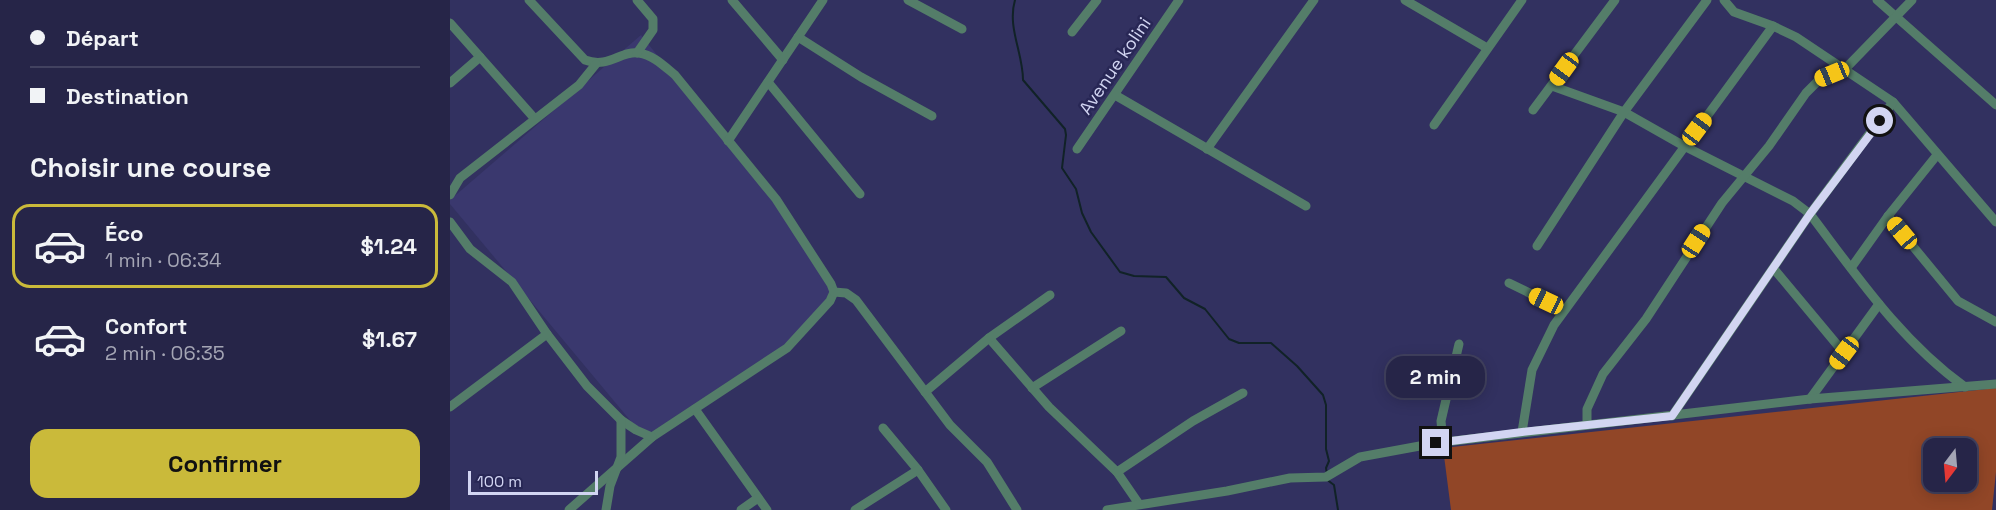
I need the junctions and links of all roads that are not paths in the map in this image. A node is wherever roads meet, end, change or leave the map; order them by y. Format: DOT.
graph roads {
  1 [pos="529,0"];
  2 [pos="637,0"];
  3 [pos="732,0"];
  4 [pos="810,0"];
  5 [pos="908,0"];
  6 [pos="1097,0"];
  7 [pos="1179,0"];
  8 [pos="1314,0"];
  9 [pos="1405,0"];
  10 [pos="1522,0"];
  11 [pos="1615,0"];
  12 [pos="1707,0"];
  13 [pos="1724,0"];
  14 [pos="1877,0"];
  15 [pos="1912,0"];
  16 [pos="821,3"];
  17 [pos="1895,16"];
  18 [pos="450,23"];
  19 [pos="1773,26"];
  20 [pos="962,29"];
  21 [pos="1072,32"];
  22 [pos="798,37"];
  23 [pos="1487,48"];
  24 [pos="637,52"];
  25 [pos="480,57"];
  26 [pos="783,60"];
  27 [pos="596,64"];
  28 [pos="1845,69"];
  29 [pos="768,82"];
  30 [pos="450,83"];
  31 [pos="1552,86"];
  32 [pos="1115,95"];
  33 [pos="1893,102"];
  34 [pos="1996,105"];
  35 [pos="1533,110"];
  36 [pos="1624,112"];
  37 [pos="932,116"];
  38 [pos="535,119"];
  39 [pos="1434,125"];
  40 [pos="728,141"];
  41 [pos="1684,146"];
  42 [pos="1207,149"];
  43 [pos="1077,150"];
  44 [pos="1937,155"];
  45 [pos="1744,175"];
  46 [pos="860,194"];
  47 [pos="450,195"];
  48 [pos="1306,206"];
  49 [pos="1810,214"];
  50 [pos="1888,216"];
  51 [pos="450,222"];
  52 [pos="1996,222"];
  53 [pos="1537,246"];
  54 [pos="1851,268"];
  55 [pos="1774,269"];
  56 [pos="1509,284"];
  57 [pos="834,292"];
  58 [pos="1050,295"];
  59 [pos="1880,304"];
  60 [pos="1564,309"];
  61 [pos="1996,322"];
  62 [pos="1121,331"];
  63 [pos="547,334"];
  64 [pos="989,338"];
  65 [pos="1459,344"];
  66 [pos="1844,353"];
  67 [pos="1996,384"];
  68 [pos="1965,387"];
  69 [pos="1032,388"];
  70 [pos="925,392"];
  71 [pos="1243,393"];
  72 [pos="1810,399"];
  73 [pos="450,406"];
  74 [pos="695,409"];
  75 [pos="1672,416"];
  76 [pos="621,420"];
  77 [pos="1587,425"];
  78 [pos="883,428"];
  79 [pos="1522,432"];
  80 [pos="652,437"];
  81 [pos="1443,442"];
  82 [pos="617,469"];
  83 [pos="918,470"];
  84 [pos="1117,472"];
  85 [pos="758,498"];
  86 [pos="1139,504"];
  87 [pos="569,510"];
  88 [pos="606,510"];
  89 [pos="741,510"];
  90 [pos="767,510"];
  91 [pos="855,510"];
  92 [pos="946,510"];
  93 [pos="1017,510"];
  94 [pos="1107,510"];
  1 -- 27 [label="street"];
  2 -- 24 [label="street"];
  3 -- 26 [label="street"];
  4 -- 16 [label="street"];
  5 -- 20 [label="street"];
  6 -- 21 [label="street"];
  7 -- 32 [label="street, Avenue kolini"];
  8 -- 42 [label="street"];
  9 -- 23 [label="street"];
  10 -- 23 [label="street"];
  11 -- 31 [label="street"];
  12 -- 36 [label="street"];
  13 -- 19 [label="street"];
  14 -- 17 [label="street"];
  15 -- 17 [label="street"];
  16 -- 22 [label="street"];
  17 -- 28 [label="street"];
  17 -- 34 [label="street"];
  18 -- 25 [label="street"];
  19 -- 28 [label="street"];
  19 -- 41 [label="street"];
  22 -- 26 [label="street"];
  22 -- 37 [label="street"];
  23 -- 39 [label="street"];
  24 -- 27 [label="street"];
  24 -- 40 [label="street"];
  25 -- 30 [label="street"];
  25 -- 38 [label="street"];
  26 -- 29 [label="street"];
  27 -- 38 [label="street"];
  28 -- 33 [label="street"];
  28 -- 45 [label="street"];
  29 -- 40 [label="street"];
  29 -- 46 [label="street"];
  31 -- 35 [label="street"];
  31 -- 36 [label="street"];
  32 -- 42 [label="street"];
  32 -- 43 [label="street, Avenue kolini"];
  33 -- 44 [label="street"];
  33 -- 49 [label="street"];
  36 -- 41 [label="street"];
  36 -- 53 [label="street"];
  38 -- 47 [label="street"];
  40 -- 57 [label="street"];
  41 -- 45 [label="street"];
  41 -- 60 [label="street"];
  42 -- 48 [label="street"];
  44 -- 50 [label="street"];
  44 -- 52 [label="street"];
  45 -- 49 [label="street"];
  45 -- 77 [label="street"];
  49 -- 54 [label="street"];
  49 -- 55 [label="street"];
  50 -- 54 [label="street"];
  50 -- 61 [label="street"];
  51 -- 63 [label="street"];
  54 -- 59 [label="street"];
  55 -- 66 [label="street"];
  55 -- 75 [label="street"];
  56 -- 60 [label="street"];
  57 -- 70 [label="street"];
  57 -- 74 [label="street"];
  58 -- 64 [label="street"];
  59 -- 66 [label="street"];
  59 -- 68 [label="street"];
  60 -- 79 [label="street"];
  62 -- 69 [label="street"];
  63 -- 73 [label="street"];
  63 -- 76 [label="street"];
  64 -- 69 [label="street"];
  64 -- 70 [label="street"];
  65 -- 81 [label="street"];
  66 -- 72 [label="street"];
  67 -- 68 [label="street"];
  68 -- 72 [label="street"];
  69 -- 84 [label="street"];
  70 -- 93 [label="street"];
  71 -- 84 [label="street"];
  72 -- 75 [label="street"];
  74 -- 80 [label="street"];
  74 -- 85 [label="street"];
  75 -- 77 [label="street"];
  76 -- 80 [label="street"];
  76 -- 82 [label="street"];
  77 -- 79 [label="street"];
  78 -- 83 [label="street"];
  79 -- 81 [label="street"];
  80 -- 82 [label="street"];
  81 -- 86 [label="street"];
  82 -- 87 [label="street"];
  82 -- 88 [label="street"];
  83 -- 91 [label="street"];
  83 -- 92 [label="street"];
  84 -- 86 [label="street"];
  85 -- 89 [label="street"];
  85 -- 90 [label="street"];
  86 -- 94 [label="street"];
}
